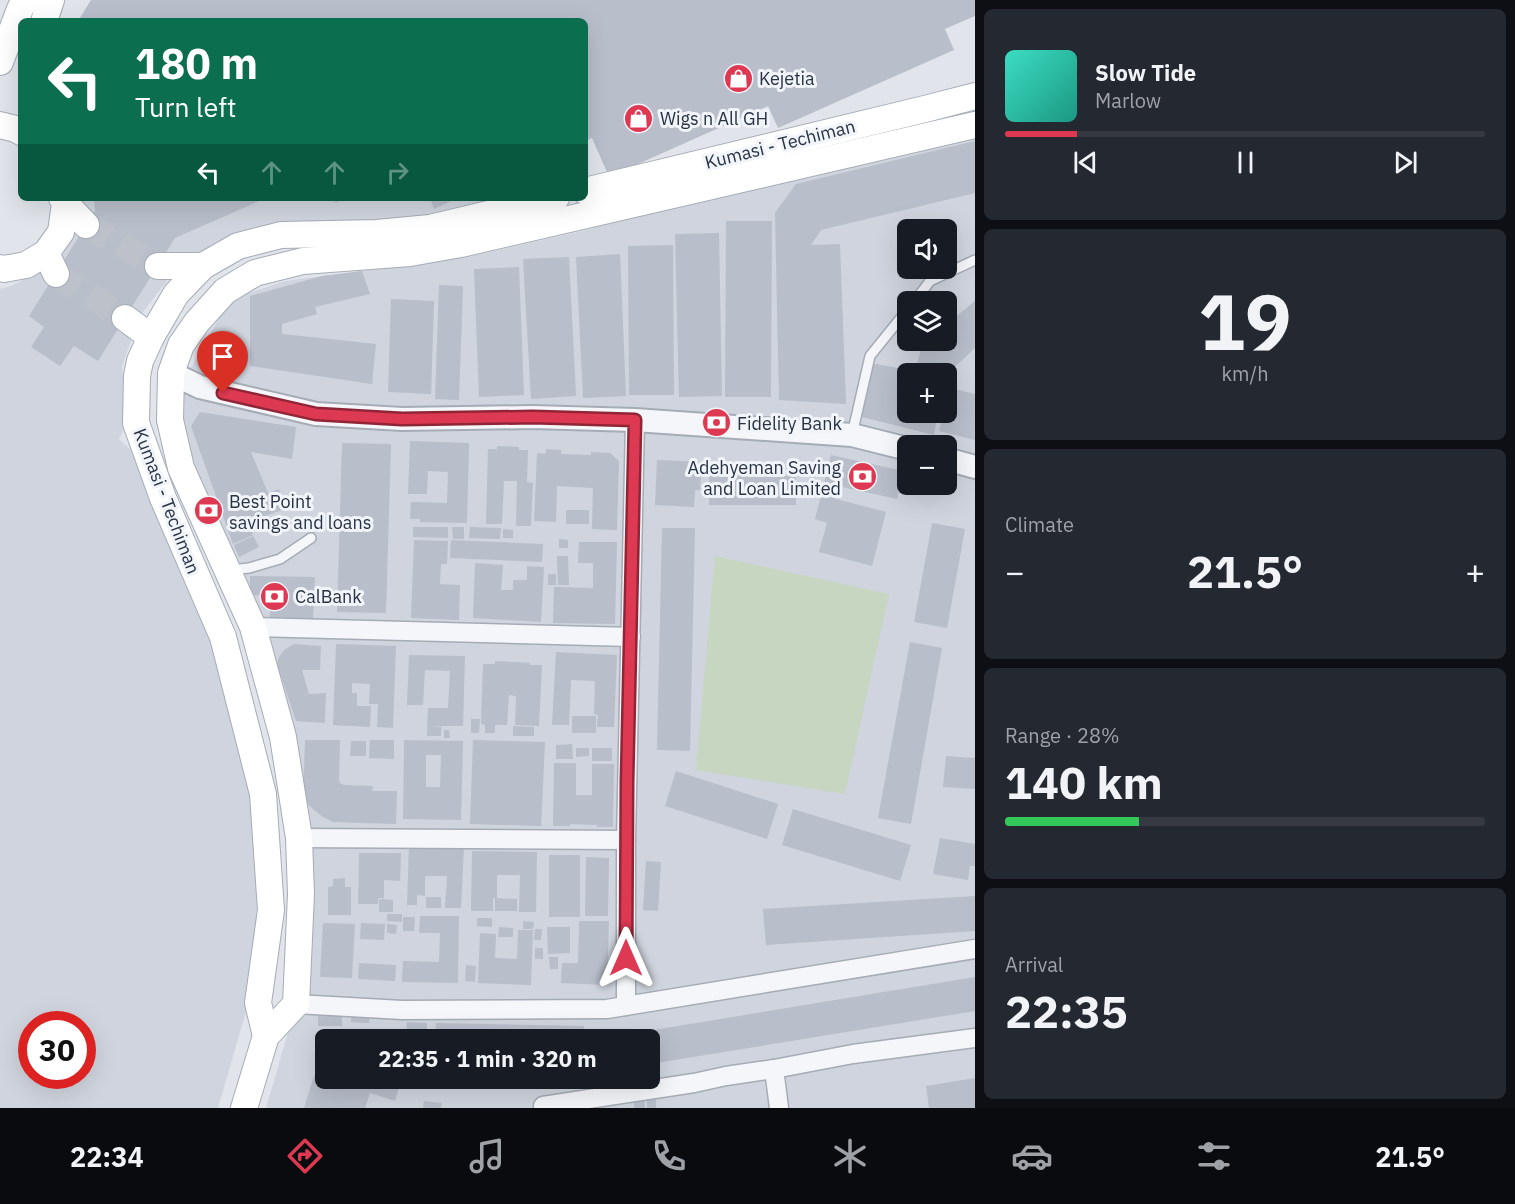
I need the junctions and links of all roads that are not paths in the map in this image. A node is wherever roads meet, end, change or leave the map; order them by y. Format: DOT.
graph roads {
  1 [pos="25,0"];
  2 [pos="51,0"];
  3 [pos="45,18"];
  4 [pos="0,62"];
  5 [pos="975,96"];
  6 [pos="0,125"];
  7 [pos="975,125"];
  8 [pos="18,130"];
  9 [pos="588,190"];
  10 [pos="64,201"];
  11 [pos="543,201"];
  12 [pos="86,225"];
  13 [pos="975,260"];
  14 [pos="158,266"];
  15 [pos="203,266"];
  16 [pos="0,268"];
  17 [pos="922,291"];
  18 [pos="125,318"];
  19 [pos="897,323"];
  20 [pos="151,337"];
  21 [pos="171,373"];
  22 [pos="635,420"];
  23 [pos="852,435"];
  24 [pos="897,446"];
  25 [pos="957,462"];
  26 [pos="975,466"];
  27 [pos="311,538"];
  28 [pos="228,571"];
  29 [pos="253,627"];
  30 [pos="631,637"];
  31 [pos="299,838"];
  32 [pos="626,840"];
  33 [pos="975,949"];
  34 [pos="296,1004"];
  35 [pos="626,1006"];
  36 [pos="266,1036"];
  37 [pos="975,1038"];
  38 [pos="774,1069"];
  39 [pos="543,1106"];
  40 [pos="244,1108"];
  41 [pos="779,1108"];
  1 -- 4 [label="main road"];
  2 -- 3 [label="main road"];
  5 -- 9 [label="main road, Kumasi - Techiman"];
  6 -- 8 [label="main road"];
  7 -- 21 [label="main road"];
  10 -- 12 [label="main road"];
  10 -- 16 [label="main road"];
  11 -- 15 [label="main road, Kumasi - Techiman"];
  13 -- 17 [label="lane"];
  14 -- 15 [label="main road"];
  15 -- 20 [label="main road, Kumasi - Techiman"];
  18 -- 20 [label="main road"];
  19 -- 23 [label="lane"];
  20 -- 36 [label="main road, Kumasi - Techiman"];
  21 -- 22 [label="street"];
  21 -- 28 [label="main road"];
  22 -- 23 [label="street"];
  22 -- 30 [label="street"];
  23 -- 24 [label="street"];
  25 -- 26 [label="street"];
  27 -- 28 [label="lane"];
  28 -- 29 [label="main road"];
  29 -- 30 [label="street"];
  29 -- 31 [label="main road"];
  30 -- 32 [label="street"];
  31 -- 32 [label="street"];
  31 -- 34 [label="main road"];
  32 -- 35 [label="street"];
  33 -- 35 [label="street"];
  34 -- 35 [label="street"];
  34 -- 36 [label="main road"];
  36 -- 40 [label="main road"];
  37 -- 38 [label="street"];
  38 -- 39 [label="street"];
  38 -- 41 [label="street"];
}
